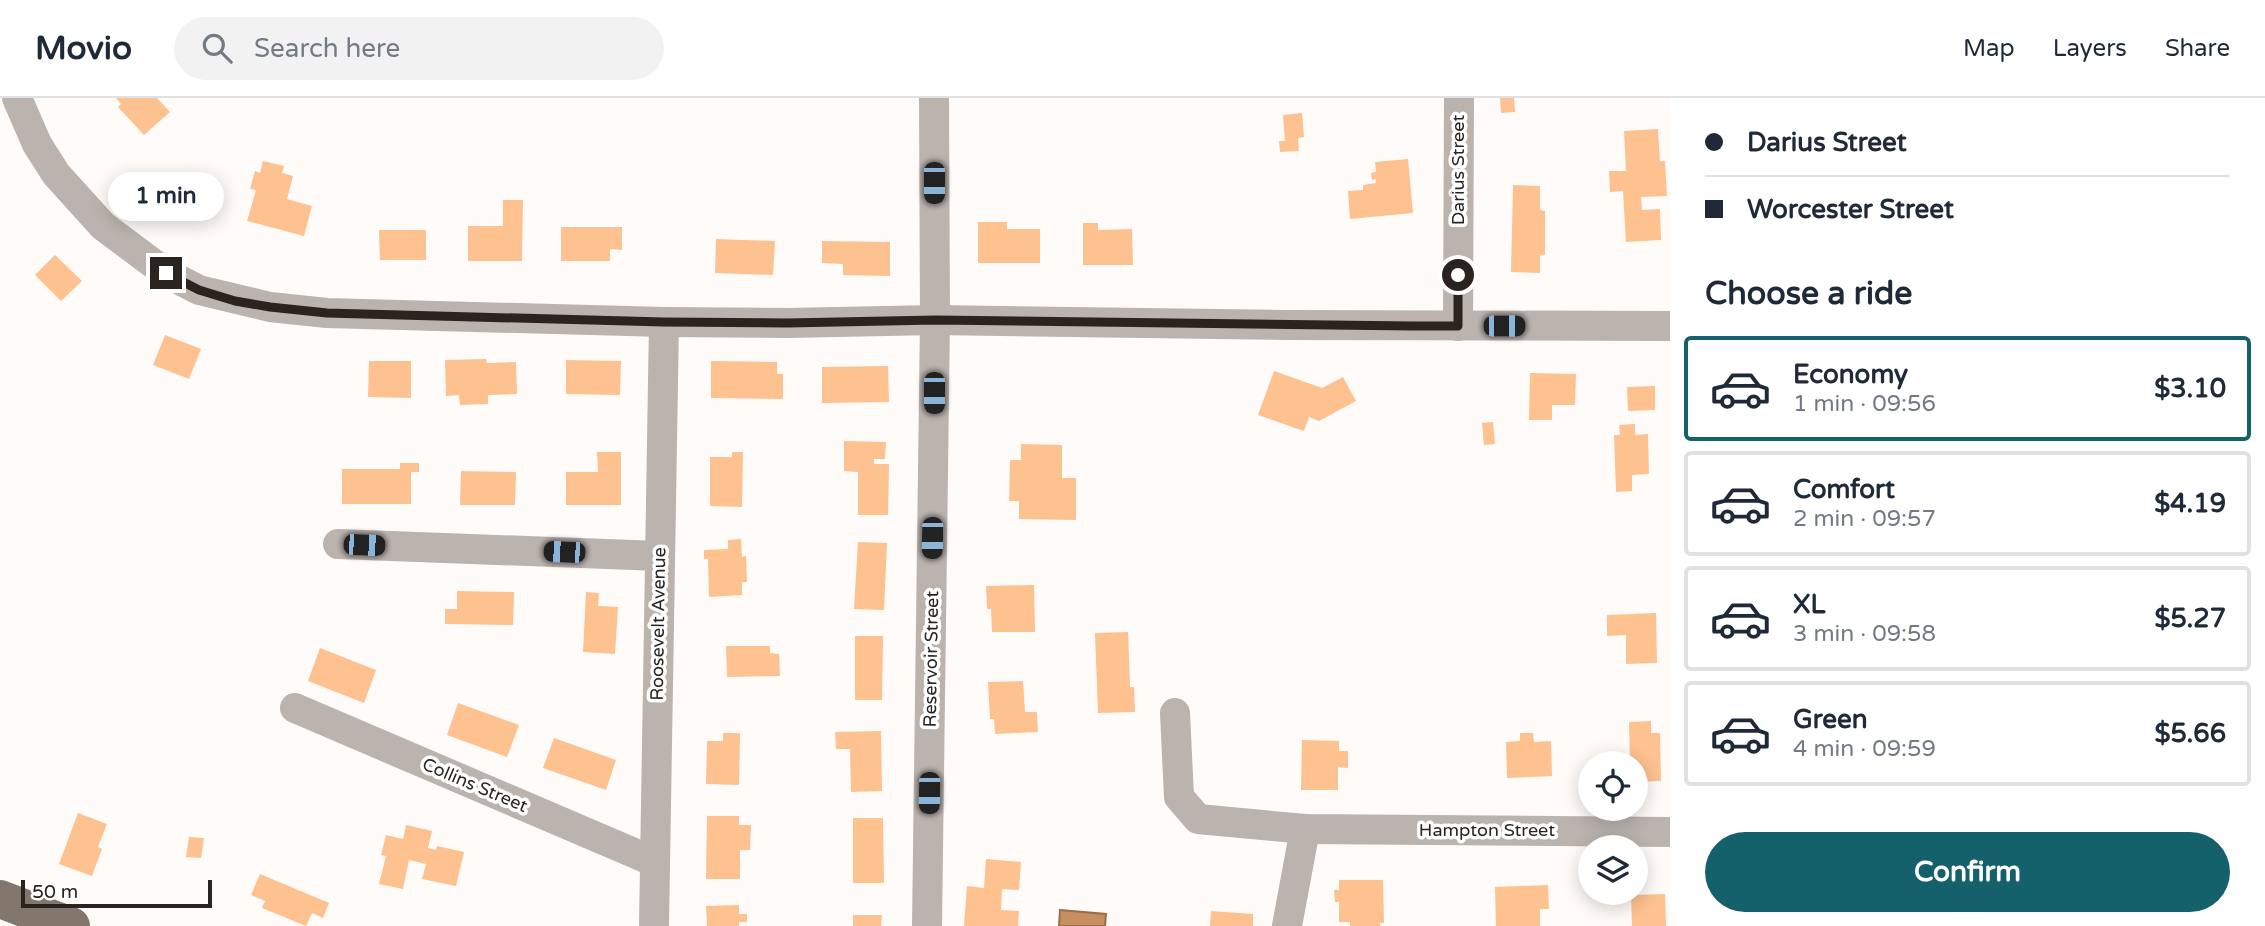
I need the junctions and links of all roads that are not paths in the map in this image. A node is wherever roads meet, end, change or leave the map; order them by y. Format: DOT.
graph roads {
  1 [pos="17,98"];
  2 [pos="934,98"];
  3 [pos="1459,98"];
  4 [pos="935,320"];
  5 [pos="664,322"];
  6 [pos="1458,326"];
  7 [pos="1670,326"];
  8 [pos="338,544"];
  9 [pos="659,556"];
  10 [pos="295,708"];
  11 [pos="1175,713"];
  12 [pos="1305,829"];
  13 [pos="1670,832"];
  14 [pos="655,863"];
  15 [pos="0,899"];
  16 [pos="71,926"];
  17 [pos="654,926"];
  18 [pos="927,926"];
  19 [pos="1287,926"];
  1 -- 5 [label="street"];
  2 -- 4 [label="street, Reservoir Street"];
  3 -- 6 [label="street, Darius Street"];
  4 -- 5 [label="street"];
  4 -- 6 [label="street"];
  4 -- 18 [label="street, Reservoir Street"];
  5 -- 9 [label="street, Roosevelt Avenue"];
  6 -- 7 [label="street"];
  8 -- 9 [label="street"];
  9 -- 14 [label="street, Roosevelt Avenue"];
  10 -- 14 [label="street, Collins Street"];
  11 -- 12 [label="street, Hampton Street"];
  12 -- 13 [label="street, Hampton Street"];
  12 -- 19 [label="street"];
  14 -- 17 [label="street, Roosevelt Avenue"];
  15 -- 16 [label="main road"];
}
